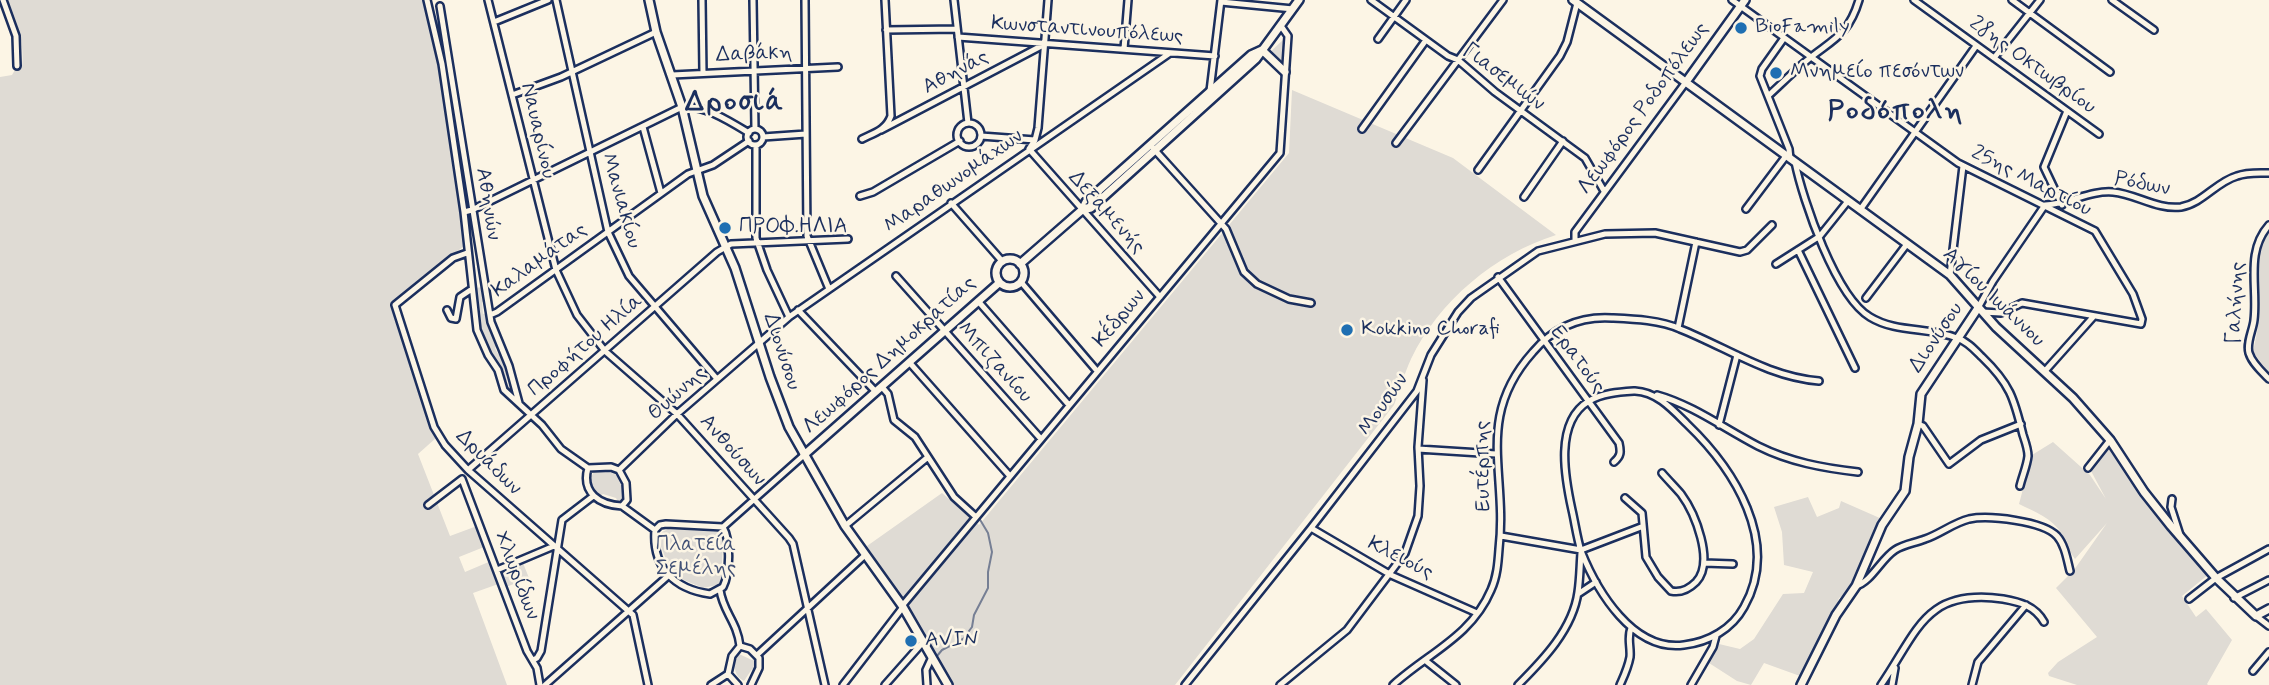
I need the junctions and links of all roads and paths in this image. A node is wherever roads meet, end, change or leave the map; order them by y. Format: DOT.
graph roads {
  1 [pos="3,0"];
  2 [pos="427,0"];
  3 [pos="488,0"];
  4 [pos="548,0"];
  5 [pos="555,0"];
  6 [pos="649,0"];
  7 [pos="702,0"];
  8 [pos="753,0"];
  9 [pos="805,0"];
  10 [pos="885,0"];
  11 [pos="954,0"];
  12 [pos="1048,0"];
  13 [pos="1128,0"];
  14 [pos="1299,0"];
  15 [pos="1371,0"];
  16 [pos="1406,0"];
  17 [pos="1503,0"];
  18 [pos="1732,0"];
  19 [pos="1859,0"];
  20 [pos="1913,0"];
  21 [pos="2012,0"];
  22 [pos="2040,0"];
  23 [pos="2112,0"];
  24 [pos="1221,1"];
  25 [pos="1575,2"];
  26 [pos="1743,3"];
  27 [pos="439,6"];
  28 [pos="1293,9"];
  29 [pos="2030,13"];
  30 [pos="1394,17"];
  31 [pos="494,22"];
  32 [pos="1281,26"];
  33 [pos="957,29"];
  34 [pos="886,30"];
  35 [pos="2154,30"];
  36 [pos="656,32"];
  37 [pos="958,37"];
  38 [pos="1378,38"];
  39 [pos="1784,38"];
  40 [pos="1426,40"];
  41 [pos="1045,44"];
  42 [pos="1976,46"];
  43 [pos="1124,49"];
  44 [pos="1262,50"];
  45 [pos="1170,53"];
  46 [pos="1214,56"];
  47 [pos="1811,57"];
  48 [pos="1994,58"];
  49 [pos="1458,60"];
  50 [pos="17,66"];
  51 [pos="838,68"];
  52 [pos="806,69"];
  53 [pos="754,71"];
  54 [pos="571,72"];
  55 [pos="1285,72"];
  56 [pos="2110,72"];
  57 [pos="704,73"];
  58 [pos="672,75"];
  59 [pos="1686,82"];
  60 [pos="963,88"];
  61 [pos="1210,92"];
  62 [pos="512,94"];
  63 [pos="1768,96"];
  64 [pos="1208,102"];
  65 [pos="682,107"];
  66 [pos="1521,110"];
  67 [pos="2067,111"];
  68 [pos="968,123"];
  69 [pos="643,127"];
  70 [pos="1362,129"];
  71 [pos="881,130"];
  72 [pos="752,131"];
  73 [pos="1915,133"];
  74 [pos="806,134"];
  75 [pos="2099,134"];
  76 [pos="981,136"];
  77 [pos="763,137"];
  78 [pos="862,139"];
  79 [pos="1035,140"];
  80 [pos="749,141"];
  81 [pos="960,141"];
  82 [pos="1563,141"];
  83 [pos="1396,143"];
  84 [pos="755,145"];
  85 [pos="1152,148"];
  86 [pos="1029,149"];
  87 [pos="590,153"];
  88 [pos="1790,159"];
  89 [pos="1963,166"];
  90 [pos="1478,170"];
  91 [pos="695,172"];
  92 [pos="2269,173"];
  93 [pos="533,181"];
  94 [pos="1604,191"];
  95 [pos="661,193"];
  96 [pos="860,196"];
  97 [pos="1524,197"];
  98 [pos="1848,201"];
  99 [pos="951,203"];
  100 [pos="2045,205"];
  101 [pos="2063,205"];
  102 [pos="1746,209"];
  103 [pos="472,210"];
  104 [pos="1082,210"];
  105 [pos="1860,210"];
  106 [pos="464,214"];
  107 [pos="1221,224"];
  108 [pos="1772,225"];
  109 [pos="2269,225"];
  110 [pos="608,232"];
  111 [pos="1820,236"];
  112 [pos="848,239"];
  113 [pos="1575,240"];
  114 [pos="808,242"];
  115 [pos="1696,242"];
  116 [pos="757,244"];
  117 [pos="1907,244"];
  118 [pos="726,247"];
  119 [pos="1798,250"];
  120 [pos="467,253"];
  121 [pos="1002,261"];
  122 [pos="1020,264"];
  123 [pos="1776,264"];
  124 [pos="556,270"];
  125 [pos="1950,275"];
  126 [pos="896,276"];
  127 [pos="1498,277"];
  128 [pos="1021,282"];
  129 [pos="485,283"];
  130 [pos="999,283"];
  131 [pos="471,286"];
  132 [pos="829,289"];
  133 [pos="1160,297"];
  134 [pos="1866,298"];
  135 [pos="978,301"];
  136 [pos="1311,303"];
  137 [pos="654,306"];
  138 [pos="447,310"];
  139 [pos="799,310"];
  140 [pos="1980,310"];
  141 [pos="490,315"];
  142 [pos="2094,316"];
  143 [pos="789,317"];
  144 [pos="1678,328"];
  145 [pos="944,331"];
  146 [pos="1958,338"];
  147 [pos="1543,340"];
  148 [pos="759,342"];
  149 [pos="605,351"];
  150 [pos="1737,355"];
  151 [pos="909,362"];
  152 [pos="1855,368"];
  153 [pos="1097,371"];
  154 [pos="2045,371"];
  155 [pos="717,379"];
  156 [pos="2269,379"];
  157 [pos="1819,381"];
  158 [pos="879,389"];
  159 [pos="1420,392"];
  160 [pos="1650,393"];
  161 [pos="1588,401"];
  162 [pos="519,403"];
  163 [pos="1069,405"];
  164 [pos="677,414"];
  165 [pos="530,416"];
  166 [pos="1918,424"];
  167 [pos="2021,424"];
  168 [pos="1719,425"];
  169 [pos="1041,439"];
  170 [pos="2110,440"];
  171 [pos="1418,449"];
  172 [pos="1496,454"];
  173 [pos="804,456"];
  174 [pos="928,457"];
  175 [pos="1614,462"];
  176 [pos="588,468"];
  177 [pos="2088,468"];
  178 [pos="468,470"];
  179 [pos="619,470"];
  180 [pos="1858,472"];
  181 [pos="1662,473"];
  182 [pos="1009,475"];
  183 [pos="2020,486"];
  184 [pos="592,497"];
  185 [pos="1625,498"];
  186 [pos="754,499"];
  187 [pos="2172,499"];
  188 [pos="428,505"];
  189 [pos="622,506"];
  190 [pos="976,517"];
  191 [pos="845,526"];
  192 [pos="723,527"];
  193 [pos="1642,527"];
  194 [pos="1311,528"];
  195 [pos="655,530"];
  196 [pos="2180,535"];
  197 [pos="1501,536"];
  198 [pos="556,548"];
  199 [pos="2269,549"];
  200 [pos="1581,550"];
  201 [pos="864,556"];
  202 [pos="1704,563"];
  203 [pos="1733,564"];
  204 [pos="496,570"];
  205 [pos="2070,571"];
  206 [pos="1391,575"];
  207 [pos="668,576"];
  208 [pos="2216,579"];
  209 [pos="2269,580"];
  210 [pos="1596,582"];
  211 [pos="1856,586"];
  212 [pos="720,590"];
  213 [pos="1578,594"];
  214 [pos="2234,598"];
  215 [pos="2189,599"];
  216 [pos="2026,605"];
  217 [pos="903,607"];
  218 [pos="2269,609"];
  219 [pos="629,610"];
  220 [pos="807,610"];
  221 [pos="1477,613"];
  222 [pos="2256,616"];
  223 [pos="2044,622"];
  224 [pos="2269,626"];
  225 [pos="1632,628"];
  226 [pos="1716,636"];
  227 [pos="923,641"];
  228 [pos="740,646"];
  229 [pos="2269,652"];
  230 [pos="757,655"];
  231 [pos="932,657"];
  232 [pos="533,660"];
  233 [pos="1426,661"];
  234 [pos="1895,664"];
  235 [pos="2253,671"];
  236 [pos="728,674"];
  237 [pos="543,685"];
  238 [pos="648,685"];
  239 [pos="711,685"];
  240 [pos="738,685"];
  241 [pos="751,685"];
  242 [pos="825,685"];
  243 [pos="843,685"];
  244 [pos="885,685"];
  245 [pos="927,685"];
  246 [pos="948,685"];
  247 [pos="1185,685"];
  248 [pos="1280,685"];
  249 [pos="1393,685"];
  250 [pos="1456,685"];
  251 [pos="1517,685"];
  252 [pos="1620,685"];
  253 [pos="1691,685"];
  254 [pos="1801,685"];
  255 [pos="1881,685"];
  256 [pos="1892,685"];
  257 [pos="1972,685"];
  1 -- 50 [label="street"];
  2 -- 106 [label="street, Αθηνών"];
  3 -- 31 [label="street, Ναυαρίνου"];
  4 -- 31 [label="street"];
  5 -- 54 [label="street, Μανιακίου"];
  6 -- 36 [label="street, Διονύσου"];
  7 -- 57 [label="street"];
  8 -- 53 [label="street"];
  9 -- 52 [label="street"];
  10 -- 34 [label="street"];
  11 -- 33 [label="street"];
  12 -- 41 [label="street"];
  13 -- 43 [label="street"];
  14 -- 28 [label="street"];
  15 -- 30 [label="street, Γιασεμιών"];
  16 -- 30 [label="street"];
  17 -- 49 [label="street"];
  18 -- 26 [label="street, 25ης Μαρτίου"];
  19 -- 47 [label="street"];
  20 -- 42 [label="street, 28ης Οκτωβρίου"];
  21 -- 29 [label="street"];
  22 -- 29 [label="street"];
  23 -- 35 [label="street"];
  24 -- 28 [label="street"];
  24 -- 46 [label="street"];
  25 -- 59 [label="street, Αγίου Ιωάννου"];
  25 -- 66 [label="street"];
  26 -- 39 [label="street, 25ης Μαρτίου"];
  26 -- 59 [label="street, Λεωφόρος Ροδοπόλεως"];
  27 -- 103 [label="street, Αθηνών"];
  28 -- 32 [label="street"];
  29 -- 48 [label="street"];
  29 -- 56 [label="street"];
  30 -- 38 [label="street"];
  30 -- 40 [label="street, Γιασεμιών"];
  31 -- 62 [label="street, Ναυαρίνου"];
  32 -- 44 [label="street"];
  32 -- 55 [label="street, Κέδρων"];
  33 -- 34 [label="street"];
  33 -- 37 [label="street"];
  34 -- 71 [label="street"];
  36 -- 54 [label="street"];
  36 -- 58 [label="street, Διονύσου"];
  37 -- 41 [label="street, Κωνσταντινουπόλεως"];
  37 -- 60 [label="street"];
  39 -- 47 [label="street, 25ης Μαρτίου"];
  39 -- 63 [label="street"];
  40 -- 49 [label="street, Γιασεμιών"];
  40 -- 70 [label="street"];
  41 -- 43 [label="street, Κωνσταντινουπόλεως"];
  41 -- 60 [label="street, Αθηνάς"];
  41 -- 79 [label="street"];
  42 -- 48 [label="street, 28ης Οκτωβρίου"];
  42 -- 73 [label="street"];
  43 -- 45 [label="street, Κωνσταντινουπόλεως"];
  44 -- 55 [label="street"];
  44 -- 61 [label="street"];
  44 -- 64 [label="street"];
  45 -- 46 [label="street, Κωνσταντινουπόλεως"];
  45 -- 86 [label="street, Μαραθωνομάχων"];
  46 -- 61 [label="street"];
  47 -- 63 [label="street"];
  47 -- 73 [label="street, 25ης Μαρτίου"];
  48 -- 67 [label="street, 28ης Οκτωβρίου"];
  49 -- 66 [label="street, Γιασεμιών"];
  49 -- 83 [label="street"];
  51 -- 52 [label="street, Δαβάκη"];
  52 -- 53 [label="street, Δαβάκη"];
  52 -- 74 [label="street"];
  53 -- 57 [label="street, Δαβάκη"];
  53 -- 72 [label="street"];
  54 -- 62 [label="street"];
  54 -- 87 [label="street, Μανιακίου"];
  55 -- 107 [label="street, Κέδρων"];
  57 -- 58 [label="street, Δαβάκη"];
  58 -- 65 [label="street, Διονύσου"];
  59 -- 88 [label="street, Αγίου Ιωάννου"];
  59 -- 94 [label="street, Λεωφόρος Ροδοπόλεως"];
  60 -- 68 [label="street"];
  60 -- 71 [label="street, Αθηνάς"];
  61 -- 64 [label="street"];
  61 -- 85 [label="street"];
  62 -- 93 [label="street, Ναυαρίνου"];
  63 -- 88 [label="street"];
  64 -- 85 [label="street"];
  65 -- 69 [label="street"];
  65 -- 72 [label="street"];
  65 -- 91 [label="street, Διονύσου"];
  66 -- 82 [label="street, Γιασεμιών"];
  66 -- 90 [label="street"];
  67 -- 75 [label="street, 28ης Οκτωβρίου"];
  67 -- 101 [label="street"];
  68 -- 76 [label="street"];
  68 -- 81 [label="street"];
  69 -- 87 [label="street"];
  69 -- 95 [label="street"];
  71 -- 78 [label="street, Αθηνάς"];
  72 -- 77 [label="street"];
  72 -- 80 [label="street"];
  73 -- 89 [label="street, 25ης Μαρτίου"];
  73 -- 105 [label="street"];
  74 -- 77 [label="street"];
  74 -- 114 [label="street"];
  76 -- 79 [label="street"];
  76 -- 81 [label="street"];
  77 -- 84 [label="street"];
  79 -- 86 [label="street"];
  80 -- 84 [label="street"];
  80 -- 91 [label="street, Καλαμάτας"];
  81 -- 96 [label="street"];
  82 -- 94 [label="street, Γιασεμιών"];
  82 -- 97 [label="street"];
  84 -- 116 [label="street"];
  85 -- 104 [label="street"];
  85 -- 107 [label="street"];
  86 -- 99 [label="street, Μαραθωνομάχων"];
  86 -- 104 [label="street, Δεξαμενής"];
  87 -- 93 [label="street"];
  87 -- 110 [label="street, Μανιακίου"];
  88 -- 98 [label="street, Αγίου Ιωάννου"];
  88 -- 102 [label="street"];
  88 -- 111 [label="street"];
  89 -- 100 [label="street, 25ης Μαρτίου"];
  89 -- 125 [label="street"];
  91 -- 95 [label="street, Καλαμάτας"];
  91 -- 118 [label="street, Διονύσου"];
  92 -- 101 [label="street, Ρόδων"];
  93 -- 103 [label="street"];
  93 -- 124 [label="street, Ναυαρίνου"];
  94 -- 113 [label="street, Λεωφόρος Ροδοπόλεως"];
  95 -- 110 [label="street, Καλαμάτας"];
  98 -- 105 [label="street, Αγίου Ιωάννου"];
  98 -- 111 [label="street"];
  99 -- 121 [label="street"];
  99 -- 132 [label="street, Μαραθωνομάχων"];
  100 -- 101 [label="street, Ρόδων"];
  100 -- 140 [label="street, Διονύσου"];
  100 -- 142 [label="street, 25ης Μαρτίου"];
  103 -- 106 [label="street"];
  103 -- 129 [label="street, Αθηνών"];
  104 -- 122 [label="street"];
  104 -- 133 [label="street, Δεξαμενής"];
  105 -- 117 [label="street, Αγίου Ιωάννου"];
  106 -- 120 [label="street, Αθηνών"];
  107 -- 133 [label="street, Κέδρων"];
  107 -- 136 [label="street"];
  108 -- 115 [label="street, Μουσών"];
  109 -- 156 [label="street, Γαλήνης"];
  110 -- 124 [label="street, Καλαμάτας"];
  110 -- 137 [label="street, Μανιακίου"];
  111 -- 119 [label="street"];
  111 -- 146 [label="street"];
  112 -- 114 [label="street"];
  113 -- 115 [label="street, Μουσών"];
  113 -- 127 [label="street, Μουσών"];
  114 -- 116 [label="street"];
  114 -- 132 [label="street"];
  115 -- 144 [label="street"];
  116 -- 118 [label="street"];
  116 -- 143 [label="street"];
  117 -- 125 [label="street, Αγίου Ιωάννου"];
  117 -- 134 [label="street"];
  118 -- 137 [label="street, Προφήτου Ηλία"];
  118 -- 148 [label="street, Διονύσου"];
  119 -- 123 [label="street"];
  119 -- 152 [label="street"];
  120 -- 131 [label="street, Αθηνών"];
  120 -- 178 [label="street, Δρυάδων"];
  121 -- 122 [label="street"];
  121 -- 130 [label="street"];
  122 -- 128 [label="street"];
  124 -- 141 [label="street, Καλαμάτας"];
  124 -- 149 [label="street, Ανθούσων"];
  125 -- 140 [label="street, Αγίου Ιωάννου"];
  126 -- 145 [label="street, Μπιζανίου"];
  127 -- 147 [label="street, Ερατούς"];
  127 -- 159 [label="street, Μουσών"];
  128 -- 130 [label="street"];
  128 -- 153 [label="street"];
  129 -- 131 [label="street"];
  129 -- 141 [label="street, Αθηνών"];
  130 -- 135 [label="street, Λεωφόρος Δημοκρατίας"];
  131 -- 138 [label="street"];
  131 -- 162 [label="street, Αθηνών"];
  132 -- 139 [label="street, Μαραθωνομάχων"];
  133 -- 153 [label="street, Κέδρων"];
  135 -- 145 [label="street, Λεωφόρος Δημοκρατίας"];
  135 -- 163 [label="street"];
  137 -- 149 [label="street, Προφήτου Ηλία"];
  137 -- 155 [label="street, Μανιακίου"];
  139 -- 143 [label="street, Μαραθωνομάχων"];
  139 -- 158 [label="street"];
  140 -- 142 [label="street"];
  140 -- 146 [label="street, Διονύσου"];
  140 -- 154 [label="street, Αγίου Ιωάννου"];
  141 -- 162 [label="street, Αθηνών"];
  142 -- 154 [label="street"];
  143 -- 148 [label="street, Μαραθωνομάχων"];
  144 -- 147 [label="street, Ευτέρπης"];
  144 -- 150 [label="street, Ευτέρπης"];
  145 -- 151 [label="street, Λεωφόρος Δημοκρατίας"];
  145 -- 169 [label="street, Μπιζανίου"];
  146 -- 166 [label="street, Διονύσου"];
  146 -- 167 [label="street"];
  147 -- 161 [label="street, Ερατούς"];
  147 -- 172 [label="street, Ευτέρπης"];
  148 -- 155 [label="street, Θυώνης"];
  148 -- 173 [label="street, Διονύσου"];
  149 -- 164 [label="street, Ανθούσων"];
  149 -- 165 [label="street, Προφήτου Ηλία"];
  150 -- 157 [label="street, Ευτέρπης"];
  150 -- 168 [label="street"];
  151 -- 158 [label="street, Λεωφόρος Δημοκρατίας"];
  151 -- 182 [label="street"];
  153 -- 163 [label="street, Κέδρων"];
  154 -- 170 [label="street, Αγίου Ιωάννου"];
  155 -- 164 [label="street, Θυώνης"];
  158 -- 173 [label="street, Λεωφόρος Δημοκρατίας"];
  158 -- 174 [label="street"];
  159 -- 171 [label="street"];
  159 -- 194 [label="street, Μουσών"];
  160 -- 161 [label="street"];
  160 -- 168 [label="street"];
  160 -- 226 [label="street"];
  161 -- 175 [label="street, Ερατούς"];
  161 -- 200 [label="street"];
  162 -- 165 [label="street, Αθηνών"];
  163 -- 169 [label="street, Κέδρων"];
  164 -- 179 [label="street, Θυώνης"];
  164 -- 186 [label="street, Ανθούσων"];
  165 -- 176 [label="street, Αθηνών"];
  165 -- 178 [label="street, Προφήτου Ηλία"];
  166 -- 167 [label="street"];
  166 -- 211 [label="street, Διονύσου"];
  167 -- 183 [label="street"];
  168 -- 180 [label="street"];
  169 -- 182 [label="street, Κέδρων"];
  170 -- 177 [label="street"];
  170 -- 196 [label="street, Αγίου Ιωάννου"];
  171 -- 172 [label="street"];
  171 -- 206 [label="street"];
  172 -- 197 [label="street, Ευτέρπης"];
  173 -- 186 [label="street"];
  173 -- 191 [label="street, Διονύσου"];
  174 -- 190 [label="street"];
  174 -- 191 [label="street"];
  176 -- 179 [label="street"];
  176 -- 184 [label="street"];
  178 -- 198 [label="street, Δρυάδων"];
  179 -- 189 [label="street"];
  181 -- 202 [label="street"];
  182 -- 190 [label="street, Κέδρων"];
  184 -- 189 [label="street"];
  184 -- 198 [label="street"];
  185 -- 193 [label="street"];
  186 -- 192 [label="street"];
  186 -- 220 [label="street, Ανθούσων"];
  187 -- 196 [label="street"];
  188 -- 204 [label="street, Χλωρίδων"];
  189 -- 195 [label="street"];
  190 -- 217 [label="street, Κέδρων"];
  191 -- 201 [label="street, Διονύσου"];
  192 -- 195 [label="street"];
  192 -- 212 [label="street"];
  193 -- 200 [label="street"];
  193 -- 202 [label="street"];
  194 -- 206 [label="street, Κλειούς"];
  194 -- 247 [label="street, Μουσών"];
  195 -- 207 [label="street"];
  196 -- 208 [label="street, Αγίου Ιωάννου"];
  197 -- 200 [label="street"];
  197 -- 221 [label="street, Ευτέρπης"];
  198 -- 204 [label="street"];
  198 -- 219 [label="street, Δρυάδων"];
  198 -- 232 [label="street"];
  199 -- 208 [label="street"];
  200 -- 210 [label="street"];
  200 -- 213 [label="street"];
  201 -- 217 [label="street, Διονύσου"];
  201 -- 220 [label="street"];
  202 -- 203 [label="street"];
  204 -- 232 [label="street, Χλωρίδων"];
  205 -- 211 [label="street"];
  206 -- 221 [label="street, Κλειούς"];
  206 -- 248 [label="street"];
  207 -- 212 [label="street"];
  207 -- 219 [label="street"];
  208 -- 214 [label="street, Αγίου Ιωάννου"];
  208 -- 215 [label="street"];
  209 -- 214 [label="street"];
  210 -- 213 [label="street"];
  210 -- 225 [label="street"];
  211 -- 254 [label="street, Διονύσου"];
  212 -- 228 [label="street"];
  213 -- 251 [label="street"];
  214 -- 222 [label="street, Αγίου Ιωάννου"];
  216 -- 223 [label="street"];
  216 -- 234 [label="street"];
  216 -- 257 [label="street"];
  217 -- 227 [label="street, Διονύσου"];
  217 -- 243 [label="street, Κέδρων"];
  218 -- 222 [label="street"];
  219 -- 237 [label="street"];
  219 -- 238 [label="street"];
  220 -- 230 [label="street"];
  220 -- 242 [label="street, Ανθούσων"];
  221 -- 233 [label="street, Ευτέρπης"];
  222 -- 224 [label="street, Αγίου Ιωάννου"];
  225 -- 226 [label="street"];
  225 -- 252 [label="street"];
  226 -- 253 [label="street"];
  227 -- 231 [label="street, Διονύσου"];
  227 -- 244 [label="street"];
  228 -- 230 [label="street"];
  228 -- 236 [label="street"];
  229 -- 235 [label="street"];
  230 -- 241 [label="street"];
  231 -- 245 [label="street"];
  231 -- 246 [label="street, Διονύσου"];
  232 -- 237 [label="street, Χλωρίδων"];
  233 -- 249 [label="street, Ευτέρπης"];
  233 -- 250 [label="street"];
  234 -- 255 [label="street"];
  234 -- 256 [label="street"];
  236 -- 239 [label="street"];
  236 -- 240 [label="street"];
}
